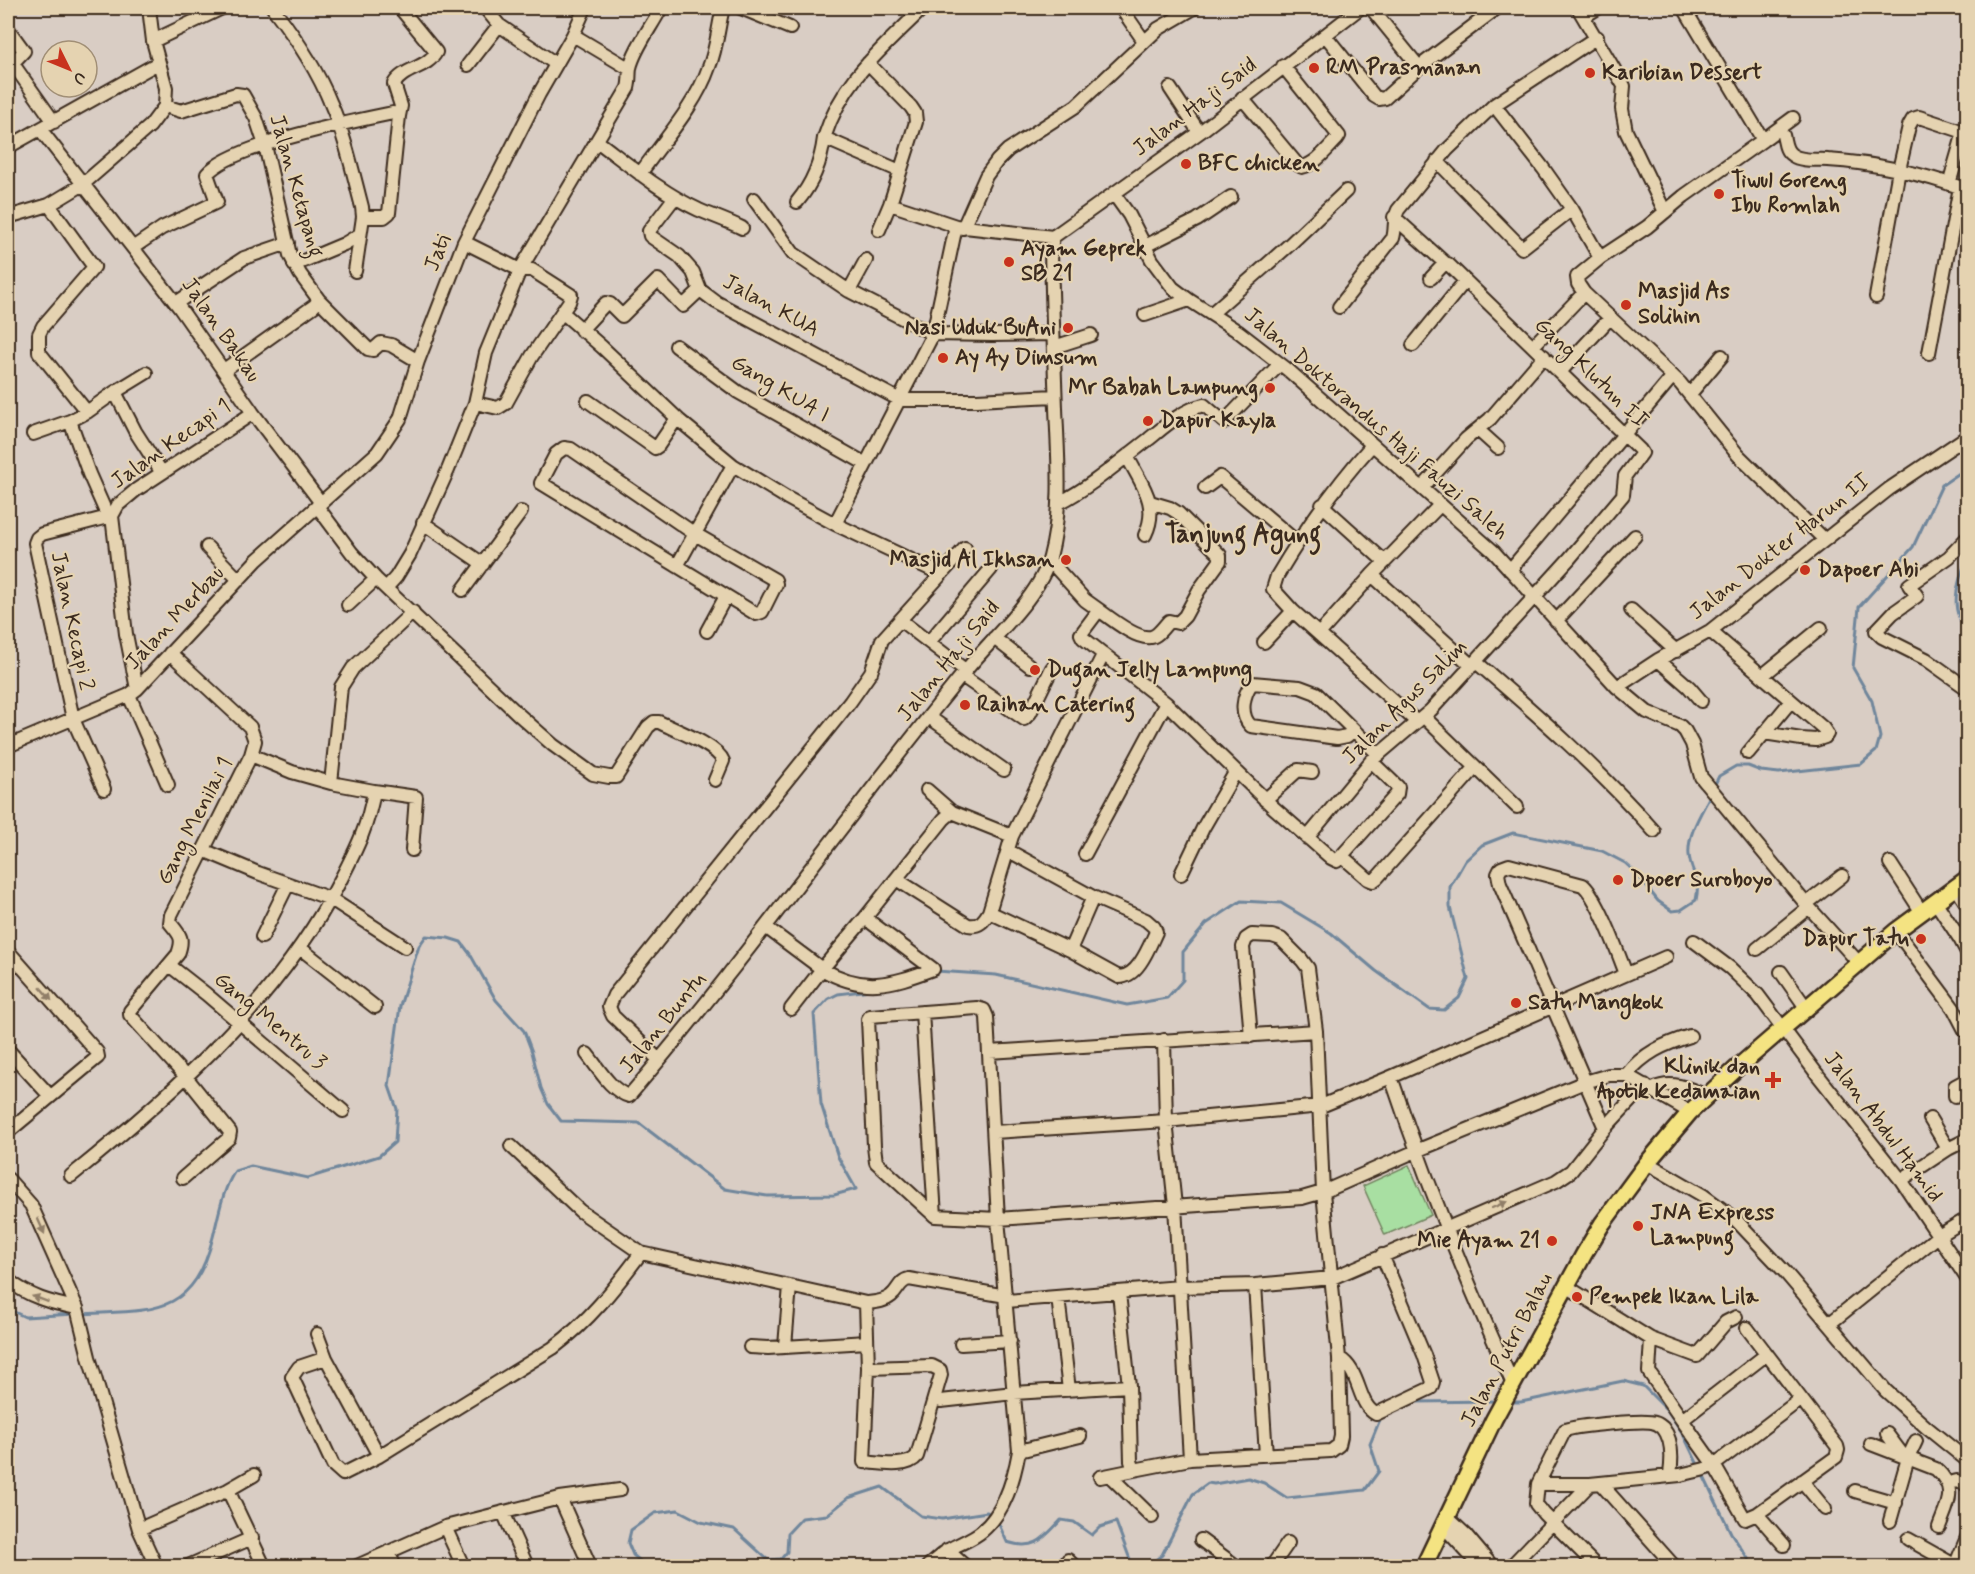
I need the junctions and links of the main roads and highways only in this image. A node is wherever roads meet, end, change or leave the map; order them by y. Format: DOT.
graph roads {
  1 [pos="1961,882"];
  2 [pos="1424,1566"];
  1 -- 2 [label="main road, Jalan Putri Balau"];
}
